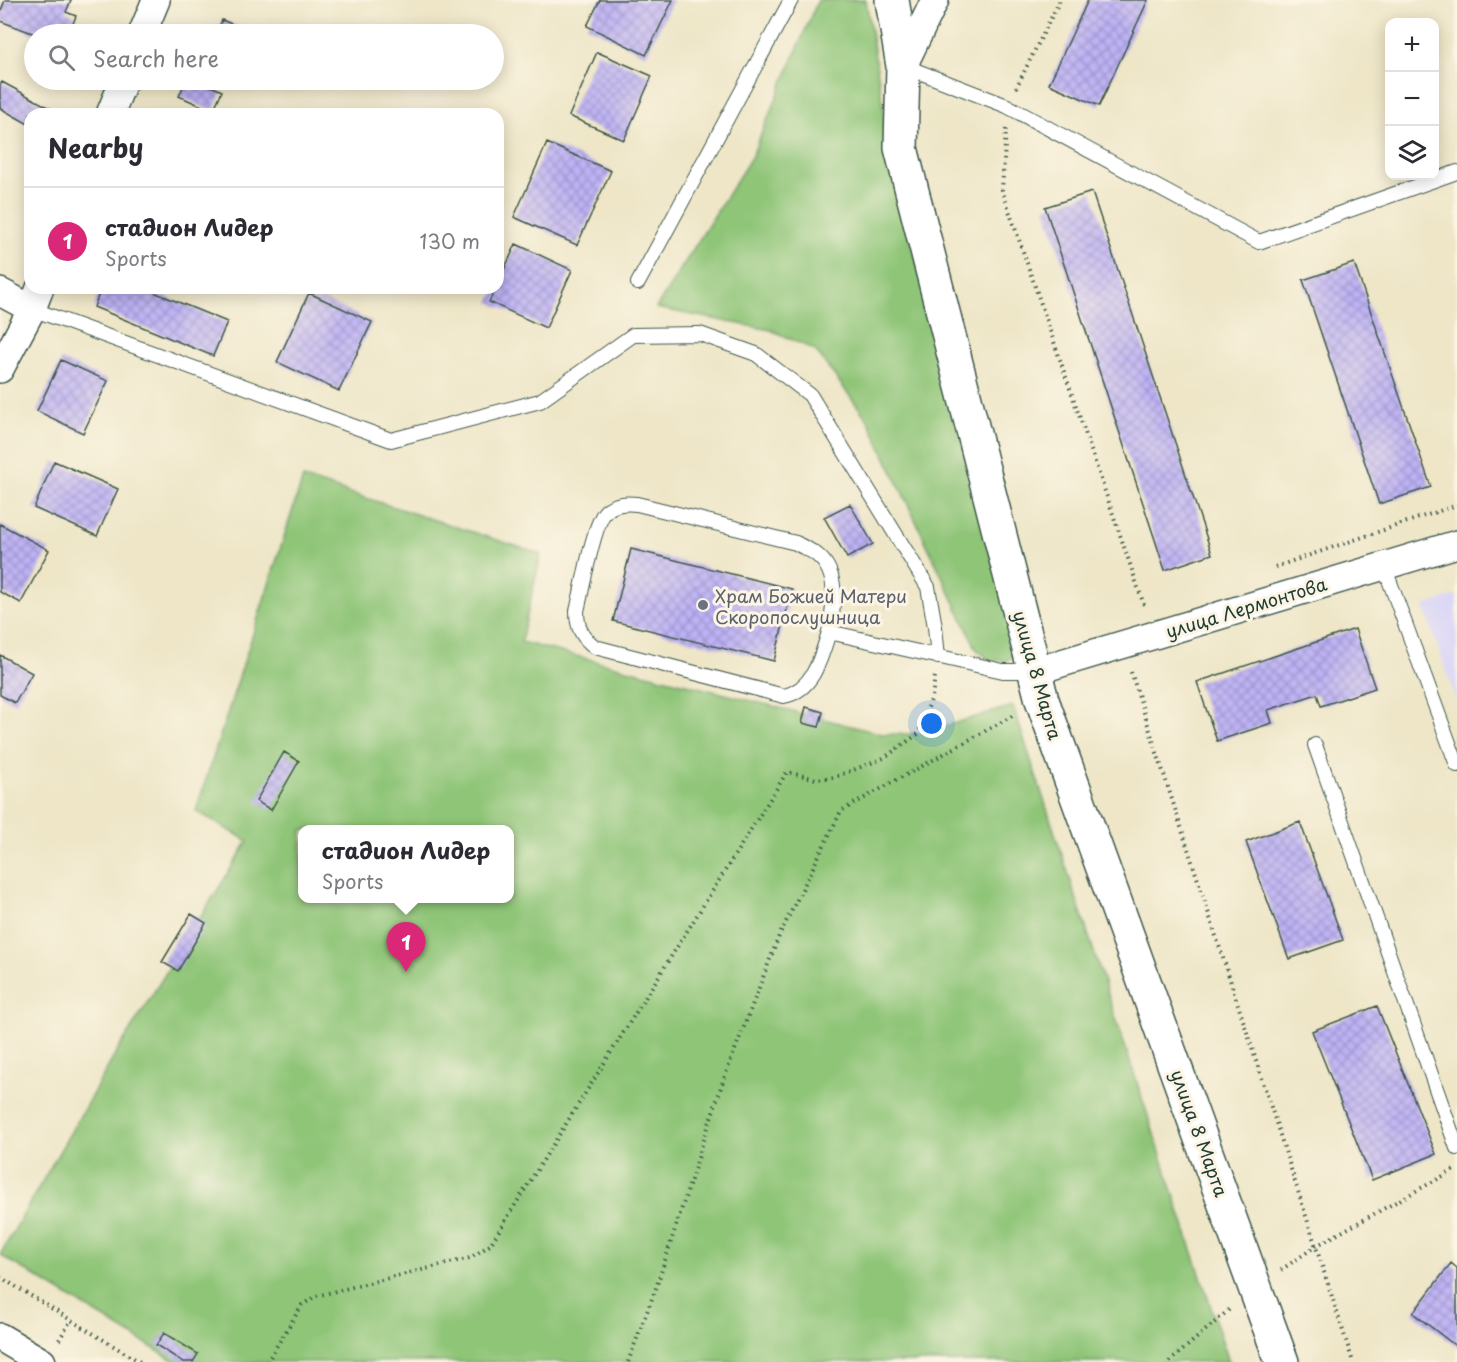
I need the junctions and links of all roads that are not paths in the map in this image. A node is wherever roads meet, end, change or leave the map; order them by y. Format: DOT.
graph roads {
  1 [pos="156,0"];
  2 [pos="792,0"];
  3 [pos="892,0"];
  4 [pos="935,0"];
  5 [pos="146,24"];
  6 [pos="903,66"];
  7 [pos="120,90"];
  8 [pos="112,108"];
  9 [pos="1457,172"];
  10 [pos="639,283"];
  11 [pos="0,292"];
  12 [pos="36,298"];
  13 [pos="0,369"];
  14 [pos="1457,544"];
  15 [pos="1384,566"];
  16 [pos="829,632"];
  17 [pos="938,657"];
  18 [pos="1038,686"];
  19 [pos="1315,745"];
  20 [pos="1457,765"];
  21 [pos="1457,1148"];
  22 [pos="0,1337"];
  23 [pos="42,1362"];
  24 [pos="1282,1362"];
  1 -- 5 [label="street"];
  2 -- 10 [label="lane"];
  3 -- 6 [label="street, улица 8 Марта"];
  4 -- 6 [label="street"];
  6 -- 9 [label="lane"];
  6 -- 18 [label="street, улица 8 Марта"];
  7 -- 8 [label="street"];
  11 -- 12 [label="street"];
  12 -- 13 [label="street"];
  12 -- 17 [label="lane"];
  14 -- 15 [label="street, улица Лермонтова"];
  15 -- 18 [label="street, улица Лермонтова"];
  15 -- 20 [label="lane"];
  16 -- 16 [label="lane"];
  16 -- 17 [label="lane"];
  17 -- 18 [label="lane"];
  18 -- 24 [label="street, улица 8 Марта"];
  19 -- 21 [label="lane"];
  22 -- 23 [label="street"];
}
